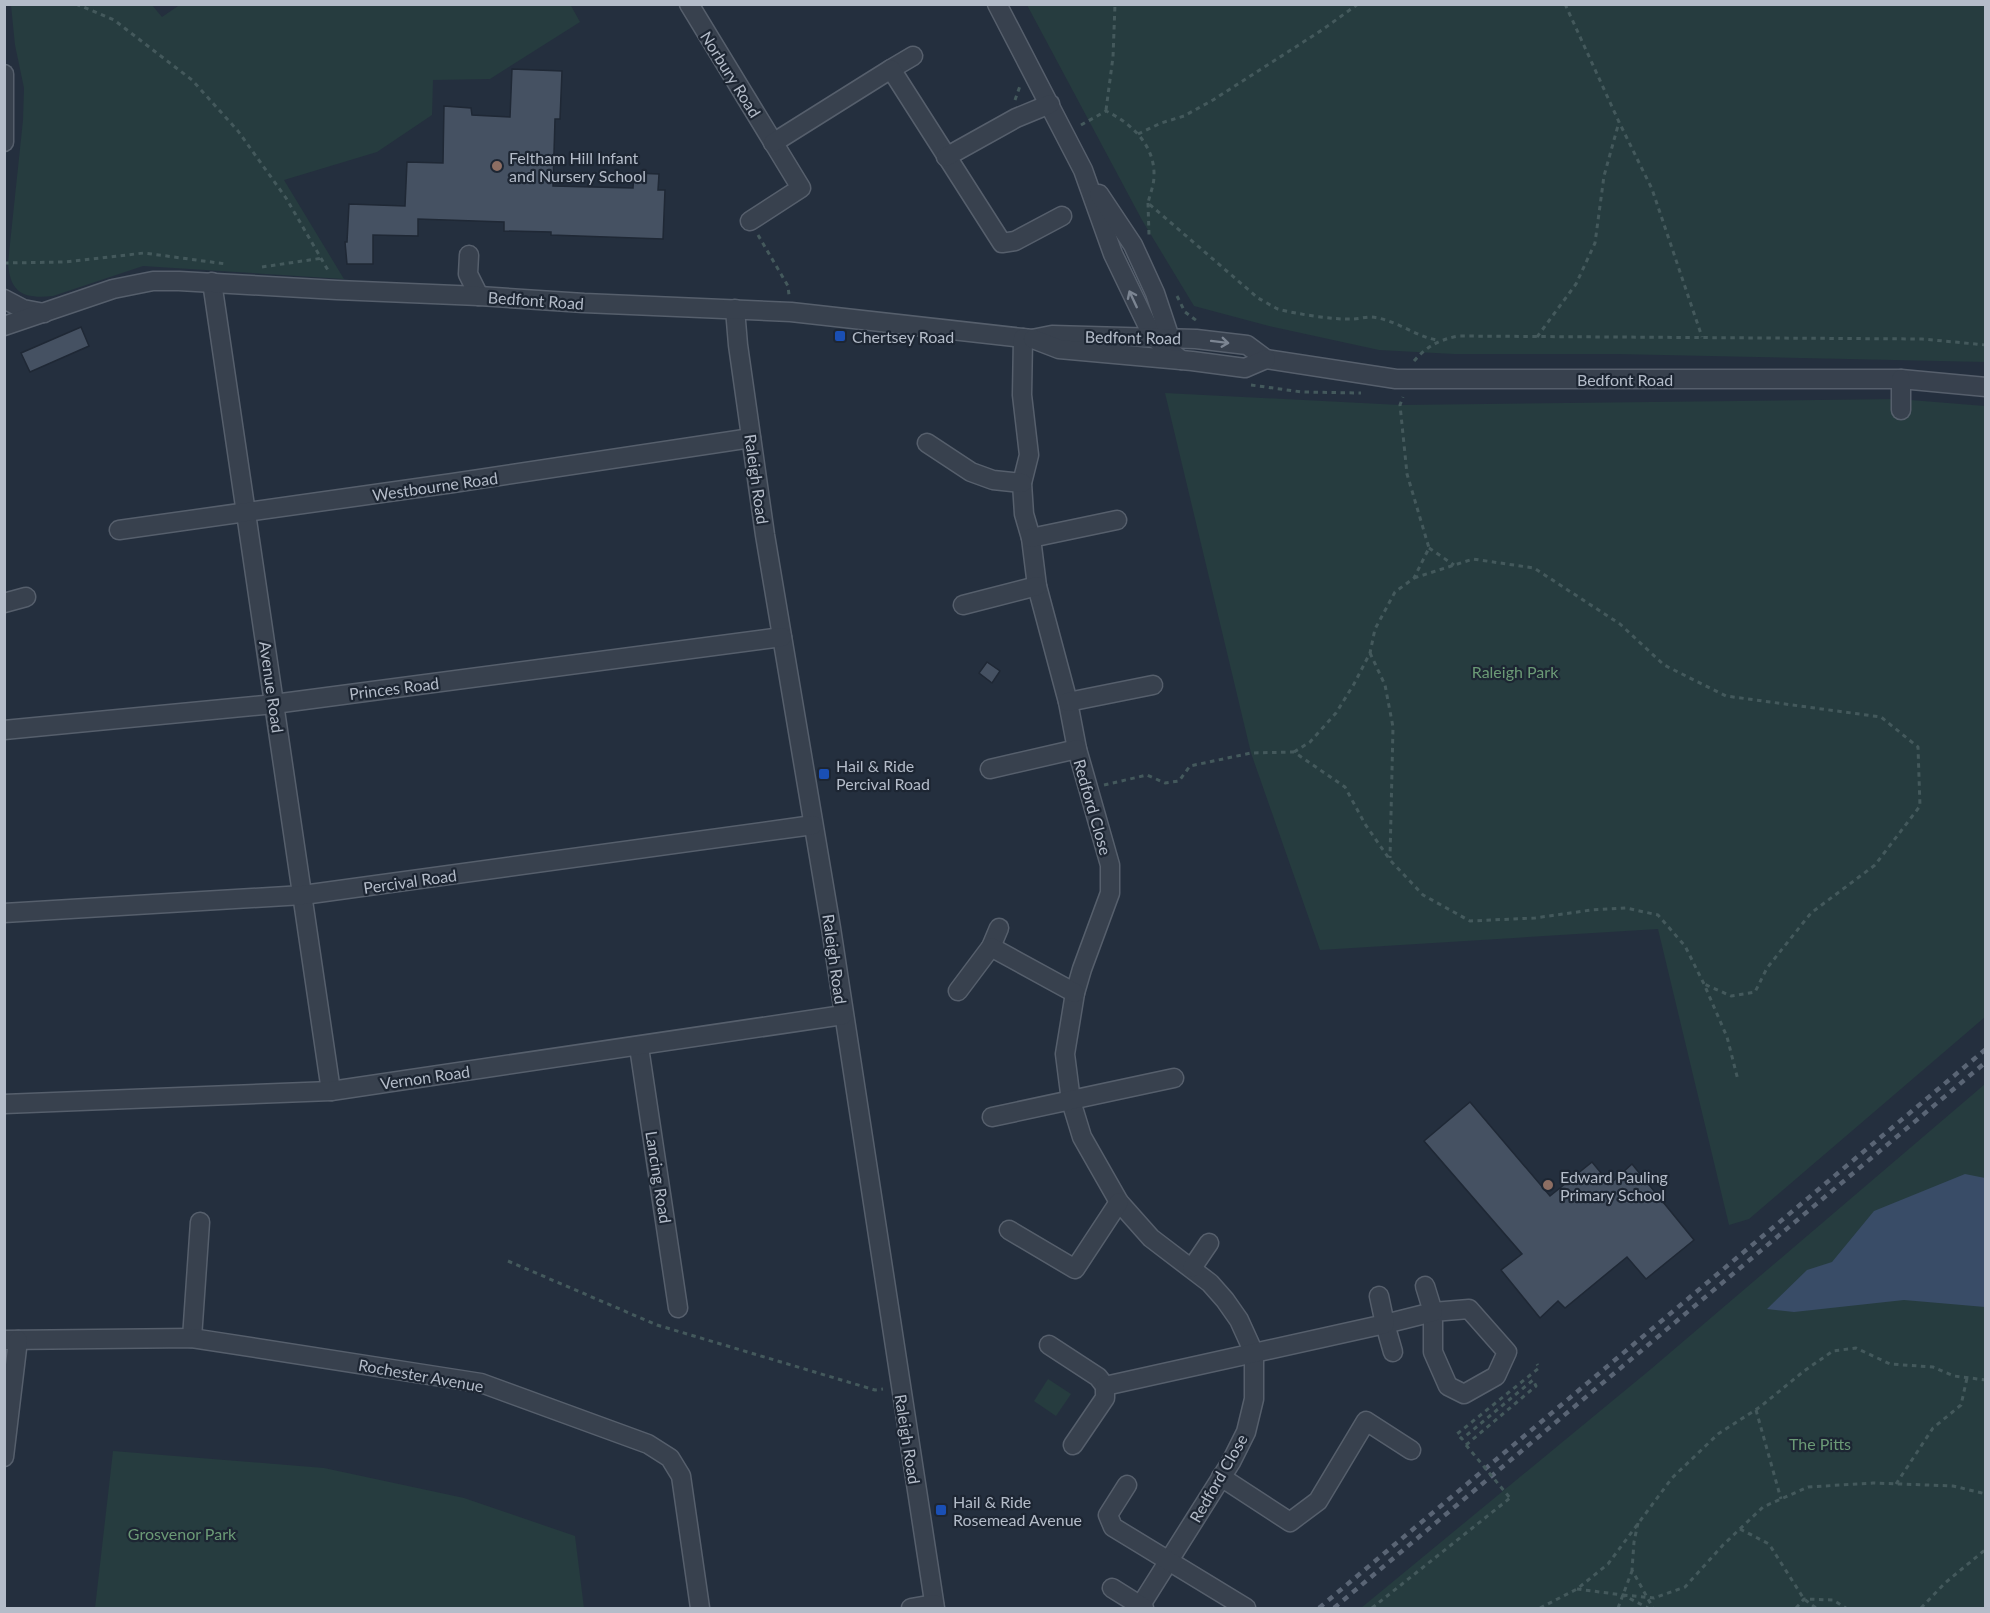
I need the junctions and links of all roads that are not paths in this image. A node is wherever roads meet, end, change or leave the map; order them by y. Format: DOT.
graph roads {
  1 [pos="689,4"];
  2 [pos="997,4"];
  3 [pos="913,56"];
  4 [pos="891,69"];
  5 [pos="4,74"];
  6 [pos="1050,104"];
  7 [pos="4,142"];
  8 [pos="774,143"];
  9 [pos="946,157"];
  10 [pos="1062,216"];
  11 [pos="750,221"];
  12 [pos="469,255"];
  13 [pos="212,282"];
  14 [pos="479,296"];
  15 [pos="4,299"];
  16 [pos="735,309"];
  17 [pos="44,314"];
  18 [pos="4,326"];
  19 [pos="1027,339"];
  20 [pos="1158,345"];
  21 [pos="1266,359"];
  22 [pos="1901,379"];
  23 [pos="1986,387"];
  24 [pos="1901,410"];
  25 [pos="751,438"];
  26 [pos="927,442"];
  27 [pos="1022,483"];
  28 [pos="246,513"];
  29 [pos="1117,520"];
  30 [pos="119,530"];
  31 [pos="1031,538"];
  32 [pos="1037,586"];
  33 [pos="26,597"];
  34 [pos="4,603"];
  35 [pos="963,604"];
  36 [pos="782,637"];
  37 [pos="1153,685"];
  38 [pos="1068,702"];
  39 [pos="274,704"];
  40 [pos="4,730"];
  41 [pos="1077,749"];
  42 [pos="990,769"];
  43 [pos="813,825"];
  44 [pos="303,895"];
  45 [pos="4,914"];
  46 [pos="999,928"];
  47 [pos="991,947"];
  48 [pos="958,991"];
  49 [pos="1075,993"];
  50 [pos="843,1015"];
  51 [pos="639,1047"];
  52 [pos="1174,1078"];
  53 [pos="331,1091"];
  54 [pos="1071,1101"];
  55 [pos="4,1104"];
  56 [pos="992,1117"];
  57 [pos="1119,1202"];
  58 [pos="200,1222"];
  59 [pos="1009,1230"];
  60 [pos="1209,1243"];
  61 [pos="1192,1268"];
  62 [pos="1425,1286"];
  63 [pos="1379,1296"];
  64 [pos="678,1308"];
  65 [pos="1433,1312"];
  66 [pos="1385,1324"];
  67 [pos="192,1338"];
  68 [pos="11,1340"];
  69 [pos="1049,1345"];
  70 [pos="1393,1352"];
  71 [pos="1254,1353"];
  72 [pos="1105,1386"];
  73 [pos="1073,1445"];
  74 [pos="1411,1450"];
  75 [pos="4,1457"];
  76 [pos="1221,1477"];
  77 [pos="1127,1485"];
  78 [pos="1168,1561"];
  79 [pos="1112,1588"];
  80 [pos="934,1606"];
  81 [pos="700,1608"];
  82 [pos="911,1608"];
  83 [pos="1141,1608"];
  84 [pos="1246,1608"];
  1 -- 8 [label="street, Norbury Road"];
  2 -- 6 [label="street"];
  3 -- 4 [label="street"];
  4 -- 8 [label="street"];
  4 -- 9 [label="street"];
  5 -- 7 [label="street"];
  6 -- 9 [label="street"];
  6 -- 20 [label="street"];
  8 -- 11 [label="street, Norbury Road"];
  9 -- 10 [label="street"];
  12 -- 14 [label="street"];
  13 -- 14 [label="street, Bedfont Road"];
  13 -- 17 [label="street, Bedfont Road"];
  13 -- 28 [label="street, Avenue Road"];
  14 -- 16 [label="street, Bedfont Road"];
  15 -- 17 [label="street"];
  16 -- 19 [label="street, Bedfont Road"];
  16 -- 25 [label="street, Raleigh Road"];
  17 -- 18 [label="street, Bedfont Road"];
  19 -- 20 [label="street, Bedfont Road"];
  19 -- 27 [label="street, Redford Close"];
  20 -- 21 [label="street, Bedfont Road, one-way"];
  20 -- 21 [label="street, Bedfont Road"];
  21 -- 22 [label="street, Bedfont Road"];
  22 -- 23 [label="street, Bedfont Road"];
  22 -- 24 [label="street"];
  25 -- 28 [label="street, Westbourne Road"];
  25 -- 36 [label="street, Raleigh Road"];
  26 -- 27 [label="street"];
  27 -- 31 [label="street, Redford Close"];
  28 -- 30 [label="street, Westbourne Road"];
  28 -- 39 [label="street, Avenue Road"];
  29 -- 31 [label="street"];
  31 -- 32 [label="street, Redford Close"];
  32 -- 35 [label="street"];
  32 -- 38 [label="street, Redford Close"];
  33 -- 34 [label="street"];
  36 -- 39 [label="street, Princes Road"];
  36 -- 43 [label="street, Raleigh Road"];
  37 -- 38 [label="street"];
  38 -- 41 [label="street, Redford Close"];
  39 -- 40 [label="street, Princes Road"];
  39 -- 44 [label="street, Avenue Road"];
  41 -- 42 [label="street"];
  41 -- 49 [label="street, Redford Close"];
  43 -- 44 [label="street, Percival Road"];
  43 -- 50 [label="street, Raleigh Road"];
  44 -- 45 [label="street, Percival Road"];
  44 -- 53 [label="street, Avenue Road"];
  46 -- 47 [label="street"];
  47 -- 48 [label="street"];
  47 -- 49 [label="street"];
  49 -- 54 [label="street, Redford Close"];
  50 -- 51 [label="street, Vernon Road"];
  50 -- 80 [label="street, Raleigh Road"];
  51 -- 53 [label="street, Vernon Road"];
  51 -- 64 [label="street, Lancing Road"];
  52 -- 54 [label="street"];
  53 -- 55 [label="street, Vernon Road"];
  54 -- 56 [label="street"];
  54 -- 57 [label="street, Redford Close"];
  57 -- 59 [label="street"];
  57 -- 61 [label="street, Redford Close"];
  58 -- 67 [label="street"];
  60 -- 61 [label="street"];
  61 -- 71 [label="street, Redford Close"];
  62 -- 65 [label="street"];
  63 -- 66 [label="street"];
  65 -- 65 [label="street"];
  65 -- 66 [label="street"];
  66 -- 70 [label="street"];
  66 -- 71 [label="street"];
  67 -- 68 [label="street, Rochester Avenue"];
  67 -- 81 [label="street, Rochester Avenue"];
  68 -- 75 [label="street"];
  69 -- 72 [label="street"];
  71 -- 72 [label="street"];
  71 -- 76 [label="street, Redford Close"];
  72 -- 73 [label="street"];
  74 -- 76 [label="street"];
  76 -- 78 [label="street, Redford Close"];
  77 -- 78 [label="street"];
  78 -- 83 [label="street, Redford Close"];
  78 -- 84 [label="street"];
  79 -- 83 [label="street"];
  80 -- 82 [label="street"];
}
